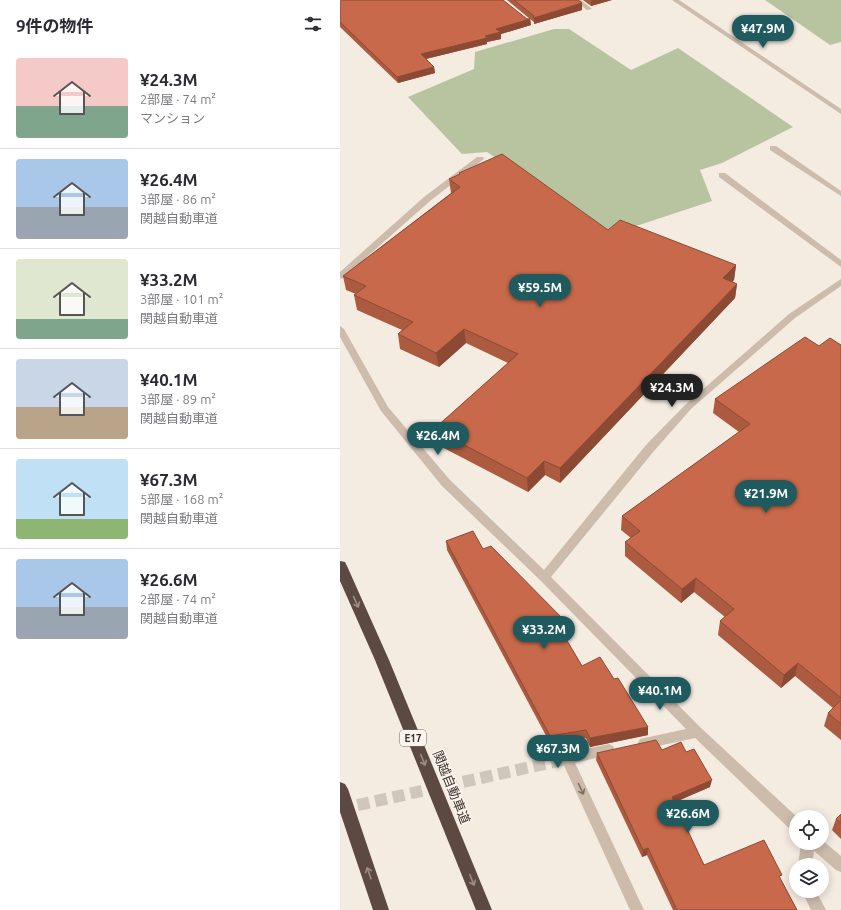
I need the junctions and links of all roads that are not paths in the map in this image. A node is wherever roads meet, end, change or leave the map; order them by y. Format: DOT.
graph roads {
  1 [pos="577,0"];
  2 [pos="675,0"];
  3 [pos="589,9"];
  4 [pos="841,112"];
  5 [pos="773,148"];
  6 [pos="480,159"];
  7 [pos="722,175"];
  8 [pos="841,194"];
  9 [pos="841,264"];
  10 [pos="340,276"];
  11 [pos="841,282"];
  12 [pos="340,329"];
  13 [pos="340,566"];
  14 [pos="544,577"];
  15 [pos="697,732"];
  16 [pos="340,789"];
  17 [pos="789,818"];
  18 [pos="824,850"];
  19 [pos="841,866"];
  20 [pos="813,898"];
  21 [pos="381,910"];
  22 [pos="484,910"];
  23 [pos="637,910"];
  24 [pos="819,910"];
  1 -- 3 [label="street"];
  2 -- 4 [label="street"];
  5 -- 8 [label="street"];
  6 -- 10 [label="street"];
  7 -- 9 [label="street"];
  11 -- 14 [label="street"];
  12 -- 14 [label="street"];
  13 -- 22 [label="highway, 関越自動車道 / E17, one-way"];
  14 -- 15 [label="street"];
  15 -- 17 [label="street"];
  15 -- 23 [label="street, one-way"];
  21 -- 16 [label="highway, one-way"];
  18 -- 19 [label="street"];
  20 -- 24 [label="street"];
}
